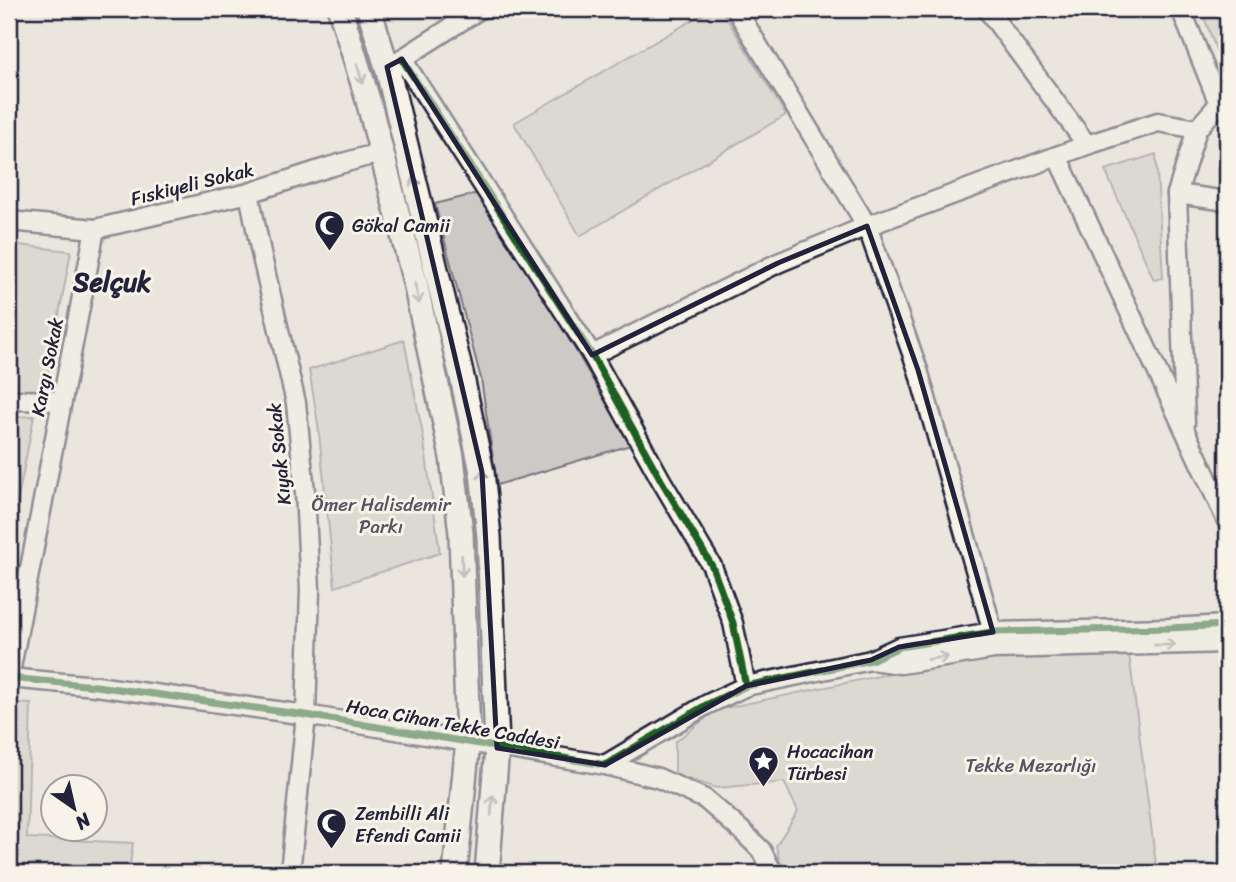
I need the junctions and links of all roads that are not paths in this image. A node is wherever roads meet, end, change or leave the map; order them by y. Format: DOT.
graph roads {
  1 [pos="340,9"];
  2 [pos="369,9"];
  3 [pos="480,9"];
  4 [pos="736,9"];
  5 [pos="986,9"];
  6 [pos="1181,9"];
  7 [pos="395,63"];
  8 [pos="1223,98"];
  9 [pos="1197,129"];
  10 [pos="1087,145"];
  11 [pos="382,154"];
  12 [pos="1057,156"];
  13 [pos="249,193"];
  14 [pos="1177,194"];
  15 [pos="1227,201"];
  16 [pos="9,221"];
  17 [pos="867,226"];
  18 [pos="95,229"];
  19 [pos="592,355"];
  20 [pos="9,400"];
  21 [pos="62,401"];
  22 [pos="1185,433"];
  23 [pos="1227,521"];
  24 [pos="1227,625"];
  25 [pos="993,632"];
  26 [pos="1227,643"];
  27 [pos="871,660"];
  28 [pos="9,677"];
  29 [pos="746,686"];
  30 [pos="306,715"];
  31 [pos="468,741"];
  32 [pos="497,748"];
  33 [pos="605,765"];
  34 [pos="290,873"];
  35 [pos="455,873"];
  36 [pos="487,873"];
  37 [pos="773,873"];
  1 -- 11 [label="main road, one-way"];
  2 -- 7 [label="main road"];
  3 -- 7 [label="street"];
  4 -- 17 [label="street"];
  5 -- 10 [label="street"];
  6 -- 8 [label="street"];
  7 -- 19 [label="street"];
  32 -- 7 [label="main road, one-way"];
  8 -- 9 [label="street"];
  9 -- 10 [label="street"];
  9 -- 14 [label="street"];
  10 -- 12 [label="street"];
  11 -- 13 [label="street, Fıskiyeli Sokak"];
  11 -- 31 [label="main road, one-way"];
  12 -- 17 [label="street"];
  12 -- 22 [label="street"];
  13 -- 18 [label="street, Fıskiyeli Sokak"];
  13 -- 30 [label="street, Kıyak Sokak"];
  14 -- 15 [label="street"];
  14 -- 22 [label="street"];
  16 -- 18 [label="street, Fıskiyeli Sokak"];
  17 -- 19 [label="street"];
  17 -- 25 [label="street"];
  18 -- 21 [label="street, Kargı Sokak"];
  19 -- 29 [label="street"];
  20 -- 21 [label="street"];
  21 -- 28 [label="street, Kargı Sokak"];
  22 -- 23 [label="street"];
  24 -- 25 [label="street"];
  25 -- 27 [label="street"];
  27 -- 26 [label="street, one-way"];
  27 -- 29 [label="street"];
  28 -- 30 [label="street, Hoca Cihan Tekke Caddesi"];
  29 -- 33 [label="street"];
  30 -- 31 [label="street, Hoca Cihan Tekke Caddesi"];
  30 -- 34 [label="street, Kıyak Sokak"];
  31 -- 32 [label="street, Hoca Cihan Tekke Caddesi"];
  31 -- 35 [label="main road"];
  32 -- 33 [label="street, Hoca Cihan Tekke Caddesi"];
  36 -- 32 [label="main road, one-way"];
  33 -- 37 [label="street, Hoca Cihan Tekke Caddesi"];
}
